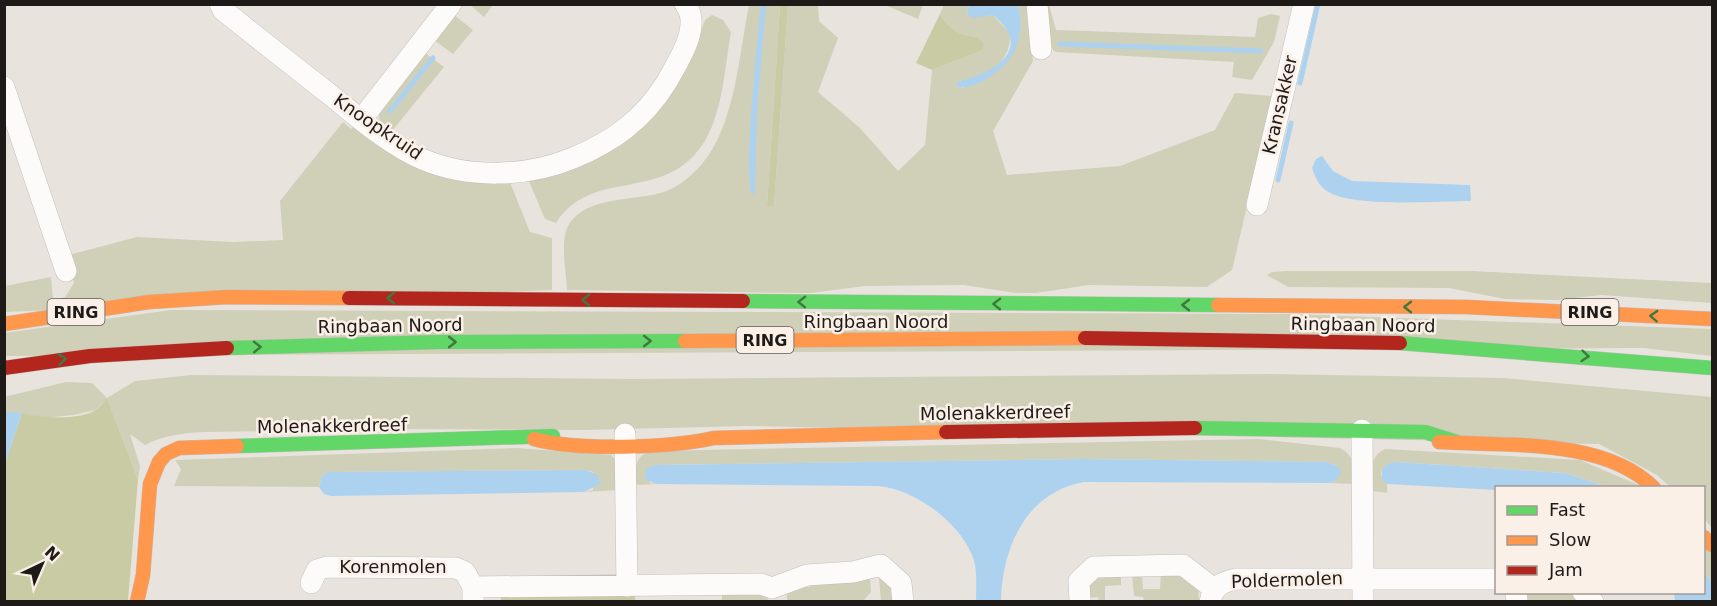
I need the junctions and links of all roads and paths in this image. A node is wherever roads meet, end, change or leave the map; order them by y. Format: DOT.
graph roads {
  1 [pos="220,4"];
  2 [pos="451,4"];
  3 [pos="685,4"];
  4 [pos="1037,4"];
  5 [pos="1304,4"];
  6 [pos="1041,49"];
  7 [pos="4,87"];
  8 [pos="361,120"];
  9 [pos="1257,205"];
  10 [pos="66,271"];
  11 [pos="1713,319"];
  12 [pos="4,324"];
  13 [pos="4,368"];
  14 [pos="1713,368"];
  15 [pos="1362,436"];
  16 [pos="625,439"];
  17 [pos="1652,486"];
  18 [pos="1363,578"];
  19 [pos="1495,579"];
  20 [pos="310,584"];
  21 [pos="627,586"];
  22 [pos="714,593"];
  23 [pos="473,594"];
  24 [pos="774,595"];
  25 [pos="1212,595"];
  26 [pos="137,602"];
  27 [pos="903,602"];
  28 [pos="1080,602"];
  29 [pos="1363,602"];
  1 -- 8 [label="street, Knoopkruid"];
  2 -- 8 [label="street"];
  3 -- 8 [label="street, Knoopkruid"];
  4 -- 6 [label="street"];
  5 -- 9 [label="street, Kransakker"];
  7 -- 10 [label="street"];
  11 -- 12 [label="main road, Ringbaan Noord / RING, one-way"];
  13 -- 14 [label="main road, Ringbaan Noord / RING, one-way"];
  15 -- 16 [label="main road, Molenakkerdreef"];
  15 -- 17 [label="main road, Molenakkerdreef"];
  15 -- 18 [label="street, Poldermolen"];
  16 -- 21 [label="street"];
  16 -- 26 [label="main road, Molenakkerdreef"];
  18 -- 19 [label="street, Poldermolen"];
  18 -- 25 [label="street, Poldermolen"];
  18 -- 29 [label="street, Poldermolen"];
  20 -- 23 [label="street, Korenmolen"];
  21 -- 22 [label="street, Korenmolen"];
  21 -- 23 [label="street, Korenmolen"];
  22 -- 24 [label="street, Korenmolen"];
  24 -- 27 [label="street, Korenmolen"];
  25 -- 28 [label="street, Poldermolen"];
}
